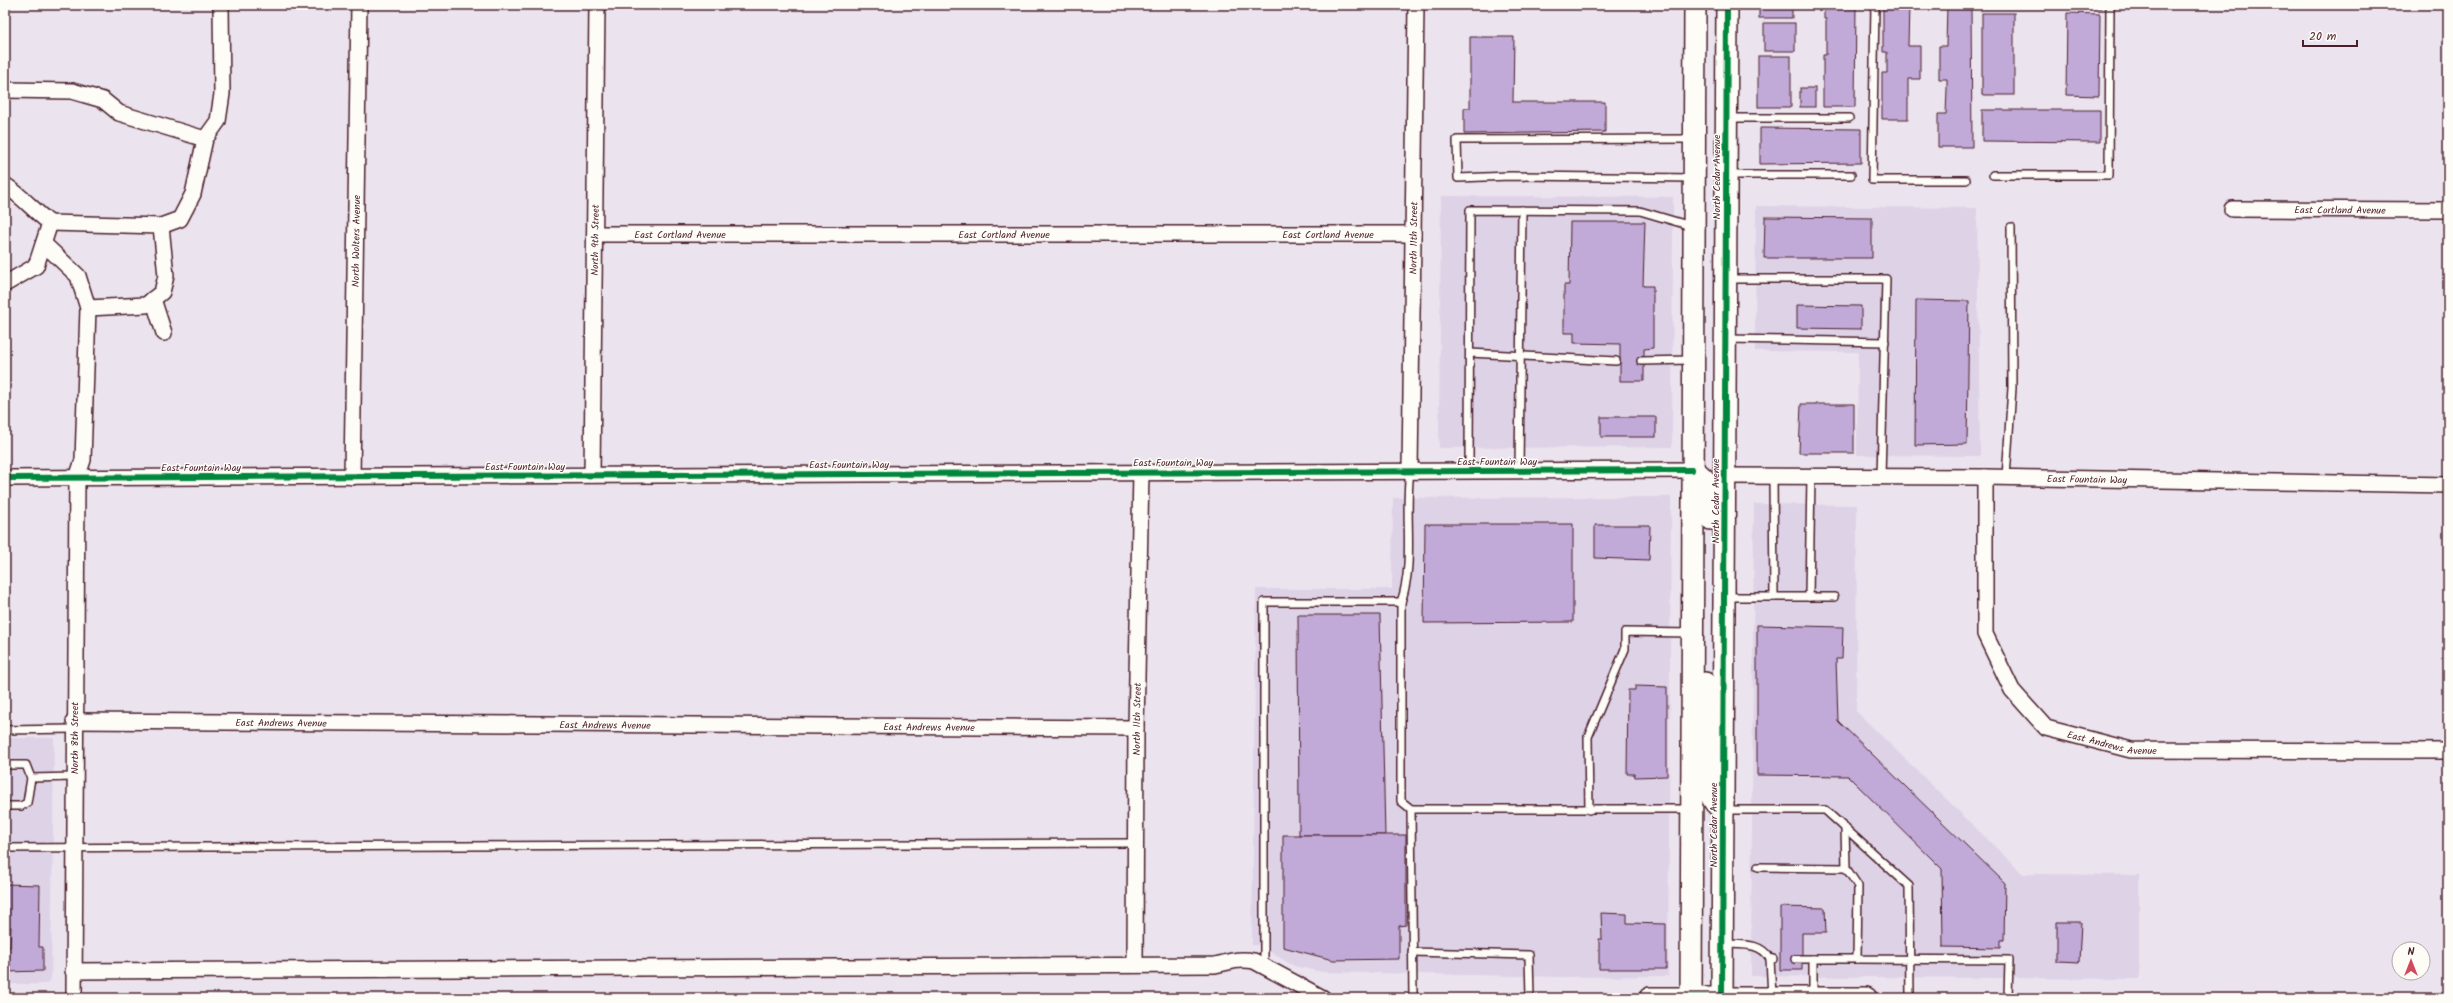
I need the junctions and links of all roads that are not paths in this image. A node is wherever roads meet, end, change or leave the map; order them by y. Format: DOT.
graph roads {
  1 [pos="221,5"];
  2 [pos="359,5"];
  3 [pos="597,5"];
  4 [pos="1416,5"];
  5 [pos="1695,5"];
  6 [pos="1727,5"];
  7 [pos="1875,5"];
  8 [pos="2110,5"];
  9 [pos="5,90"];
  10 [pos="1727,118"];
  11 [pos="1850,118"];
  12 [pos="205,139"];
  13 [pos="1694,139"];
  14 [pos="1726,175"];
  15 [pos="1851,175"];
  16 [pos="1993,175"];
  17 [pos="1694,178"];
  18 [pos="1966,180"];
  19 [pos="5,185"];
  20 [pos="2232,209"];
  21 [pos="1522,210"];
  22 [pos="2448,210"];
  23 [pos="50,223"];
  24 [pos="161,226"];
  25 [pos="1694,226"];
  26 [pos="2011,227"];
  27 [pos="595,234"];
  28 [pos="1413,234"];
  29 [pos="45,245"];
  30 [pos="1726,279"];
  31 [pos="5,284"];
  32 [pos="153,299"];
  33 [pos="88,308"];
  34 [pos="164,333"];
  35 [pos="1726,339"];
  36 [pos="1885,342"];
  37 [pos="1470,353"];
  38 [pos="1520,354"];
  39 [pos="1693,360"];
  40 [pos="1616,361"];
  41 [pos="1641,361"];
  42 [pos="1692,470"];
  43 [pos="1410,471"];
  44 [pos="1470,471"];
  45 [pos="1519,471"];
  46 [pos="1141,472"];
  47 [pos="592,476"];
  48 [pos="1725,476"];
  49 [pos="1773,476"];
  50 [pos="1811,476"];
  51 [pos="352,477"];
  52 [pos="1881,477"];
  53 [pos="1985,477"];
  54 [pos="2006,477"];
  55 [pos="5,478"];
  56 [pos="77,478"];
  57 [pos="2448,485"];
  58 [pos="1725,597"];
  59 [pos="1774,597"];
  60 [pos="1809,597"];
  61 [pos="1834,597"];
  62 [pos="1401,602"];
  63 [pos="1692,633"];
  64 [pos="74,725"];
  65 [pos="1136,728"];
  66 [pos="5,730"];
  67 [pos="2448,751"];
  68 [pos="5,765"];
  69 [pos="74,777"];
  70 [pos="31,778"];
  71 [pos="5,806"];
  72 [pos="1411,809"];
  73 [pos="1692,809"];
  74 [pos="1589,810"];
  75 [pos="1723,810"];
  76 [pos="1845,828"];
  77 [pos="1135,843"];
  78 [pos="73,847"];
  79 [pos="5,848"];
  80 [pos="1758,867"];
  81 [pos="1846,868"];
  82 [pos="1722,943"];
  83 [pos="1412,952"];
  84 [pos="1795,959"];
  85 [pos="1813,959"];
  86 [pos="1857,959"];
  87 [pos="1910,959"];
  88 [pos="1135,965"];
  89 [pos="1264,966"];
  90 [pos="73,971"];
  91 [pos="1722,997"];
  92 [pos="1772,997"];
  93 [pos="74,998"];
  94 [pos="1323,998"];
  95 [pos="1413,998"];
  96 [pos="1530,998"];
  97 [pos="1650,998"];
  98 [pos="1691,998"];
  99 [pos="1813,998"];
  100 [pos="1866,998"];
  101 [pos="1910,998"];
  102 [pos="2008,998"];
  1 -- 12 [label="street"];
  2 -- 51 [label="street, North Wolters Avenue"];
  3 -- 27 [label="street, North 9th Street"];
  4 -- 28 [label="street, North 11th Street"];
  5 -- 13 [label="main road"];
  6 -- 10 [label="main road, North Cedar Avenue"];
  7 -- 18 [label="lane"];
  8 -- 16 [label="lane"];
  9 -- 12 [label="street"];
  10 -- 11 [label="lane"];
  10 -- 14 [label="main road, North Cedar Avenue"];
  12 -- 24 [label="street"];
  13 -- 17 [label="main road"];
  13 -- 17 [label="lane"];
  14 -- 15 [label="lane"];
  14 -- 30 [label="main road, North Cedar Avenue"];
  17 -- 25 [label="main road"];
  19 -- 23 [label="street"];
  20 -- 22 [label="street, East Cortland Avenue"];
  21 -- 25 [label="lane"];
  21 -- 37 [label="lane"];
  21 -- 38 [label="lane"];
  23 -- 24 [label="street"];
  23 -- 29 [label="street"];
  24 -- 32 [label="street"];
  25 -- 39 [label="main road"];
  26 -- 54 [label="lane"];
  27 -- 28 [label="street, East Cortland Avenue"];
  27 -- 47 [label="street, North 9th Street"];
  28 -- 43 [label="street, North 11th Street"];
  29 -- 31 [label="street"];
  29 -- 33 [label="street, North 8th Street"];
  30 -- 35 [label="main road, North Cedar Avenue"];
  30 -- 36 [label="lane"];
  32 -- 33 [label="street"];
  32 -- 34 [label="street"];
  33 -- 56 [label="street, North 8th Street"];
  35 -- 36 [label="lane"];
  35 -- 48 [label="main road, North Cedar Avenue"];
  36 -- 52 [label="lane"];
  37 -- 38 [label="lane"];
  37 -- 44 [label="lane"];
  38 -- 40 [label="lane"];
  38 -- 45 [label="lane"];
  39 -- 41 [label="lane"];
  39 -- 42 [label="main road"];
  39 -- 48 [label="main road"];
  42 -- 45 [label="street, East Fountain Way"];
  42 -- 58 [label="main road"];
  42 -- 63 [label="main road"];
  43 -- 44 [label="street, East Fountain Way"];
  43 -- 46 [label="street, East Fountain Way"];
  43 -- 62 [label="lane"];
  44 -- 45 [label="street, East Fountain Way"];
  46 -- 47 [label="street, East Fountain Way"];
  46 -- 65 [label="street, North 11th Street"];
  47 -- 51 [label="street, East Fountain Way"];
  48 -- 49 [label="street, East Fountain Way"];
  48 -- 58 [label="main road, North Cedar Avenue"];
  49 -- 50 [label="street, East Fountain Way"];
  49 -- 59 [label="lane"];
  50 -- 52 [label="street, East Fountain Way"];
  50 -- 60 [label="lane"];
  51 -- 56 [label="street, East Fountain Way"];
  52 -- 53 [label="street, East Fountain Way"];
  53 -- 54 [label="street, East Fountain Way"];
  53 -- 67 [label="street, East Andrews Avenue"];
  54 -- 57 [label="street, East Fountain Way"];
  55 -- 56 [label="street, East Fountain Way"];
  56 -- 64 [label="street, North 8th Street"];
  58 -- 59 [label="lane"];
  58 -- 75 [label="main road, North Cedar Avenue"];
  59 -- 60 [label="lane"];
  60 -- 61 [label="lane"];
  62 -- 72 [label="lane"];
  62 -- 89 [label="lane"];
  63 -- 73 [label="main road"];
  63 -- 74 [label="lane"];
  63 -- 75 [label="main road"];
  64 -- 65 [label="street, East Andrews Avenue"];
  64 -- 66 [label="lane"];
  64 -- 69 [label="street, North 8th Street"];
  65 -- 77 [label="street, North 11th Street"];
  68 -- 70 [label="lane"];
  69 -- 70 [label="lane"];
  69 -- 78 [label="street, North 8th Street"];
  70 -- 71 [label="lane"];
  72 -- 74 [label="lane"];
  72 -- 83 [label="lane"];
  73 -- 74 [label="lane"];
  73 -- 98 [label="main road"];
  75 -- 76 [label="lane"];
  75 -- 82 [label="main road, North Cedar Avenue"];
  76 -- 81 [label="lane"];
  76 -- 87 [label="lane"];
  77 -- 78 [label="lane"];
  77 -- 88 [label="street, North 11th Street"];
  78 -- 79 [label="lane"];
  78 -- 90 [label="street, North 8th Street"];
  80 -- 81 [label="lane"];
  81 -- 86 [label="lane"];
  82 -- 91 [label="main road, North Cedar Avenue"];
  82 -- 92 [label="lane"];
  83 -- 95 [label="lane"];
  83 -- 96 [label="lane"];
  84 -- 85 [label="lane"];
  85 -- 86 [label="lane"];
  85 -- 99 [label="lane"];
  86 -- 87 [label="lane"];
  87 -- 101 [label="lane"];
  87 -- 102 [label="lane"];
  88 -- 89 [label="street"];
  88 -- 90 [label="street"];
  89 -- 94 [label="street"];
  90 -- 93 [label="street, North 8th Street"];
  91 -- 92 [label="main road"];
  91 -- 98 [label="main road"];
  92 -- 99 [label="main road"];
  97 -- 98 [label="main road"];
  99 -- 100 [label="main road"];
}
